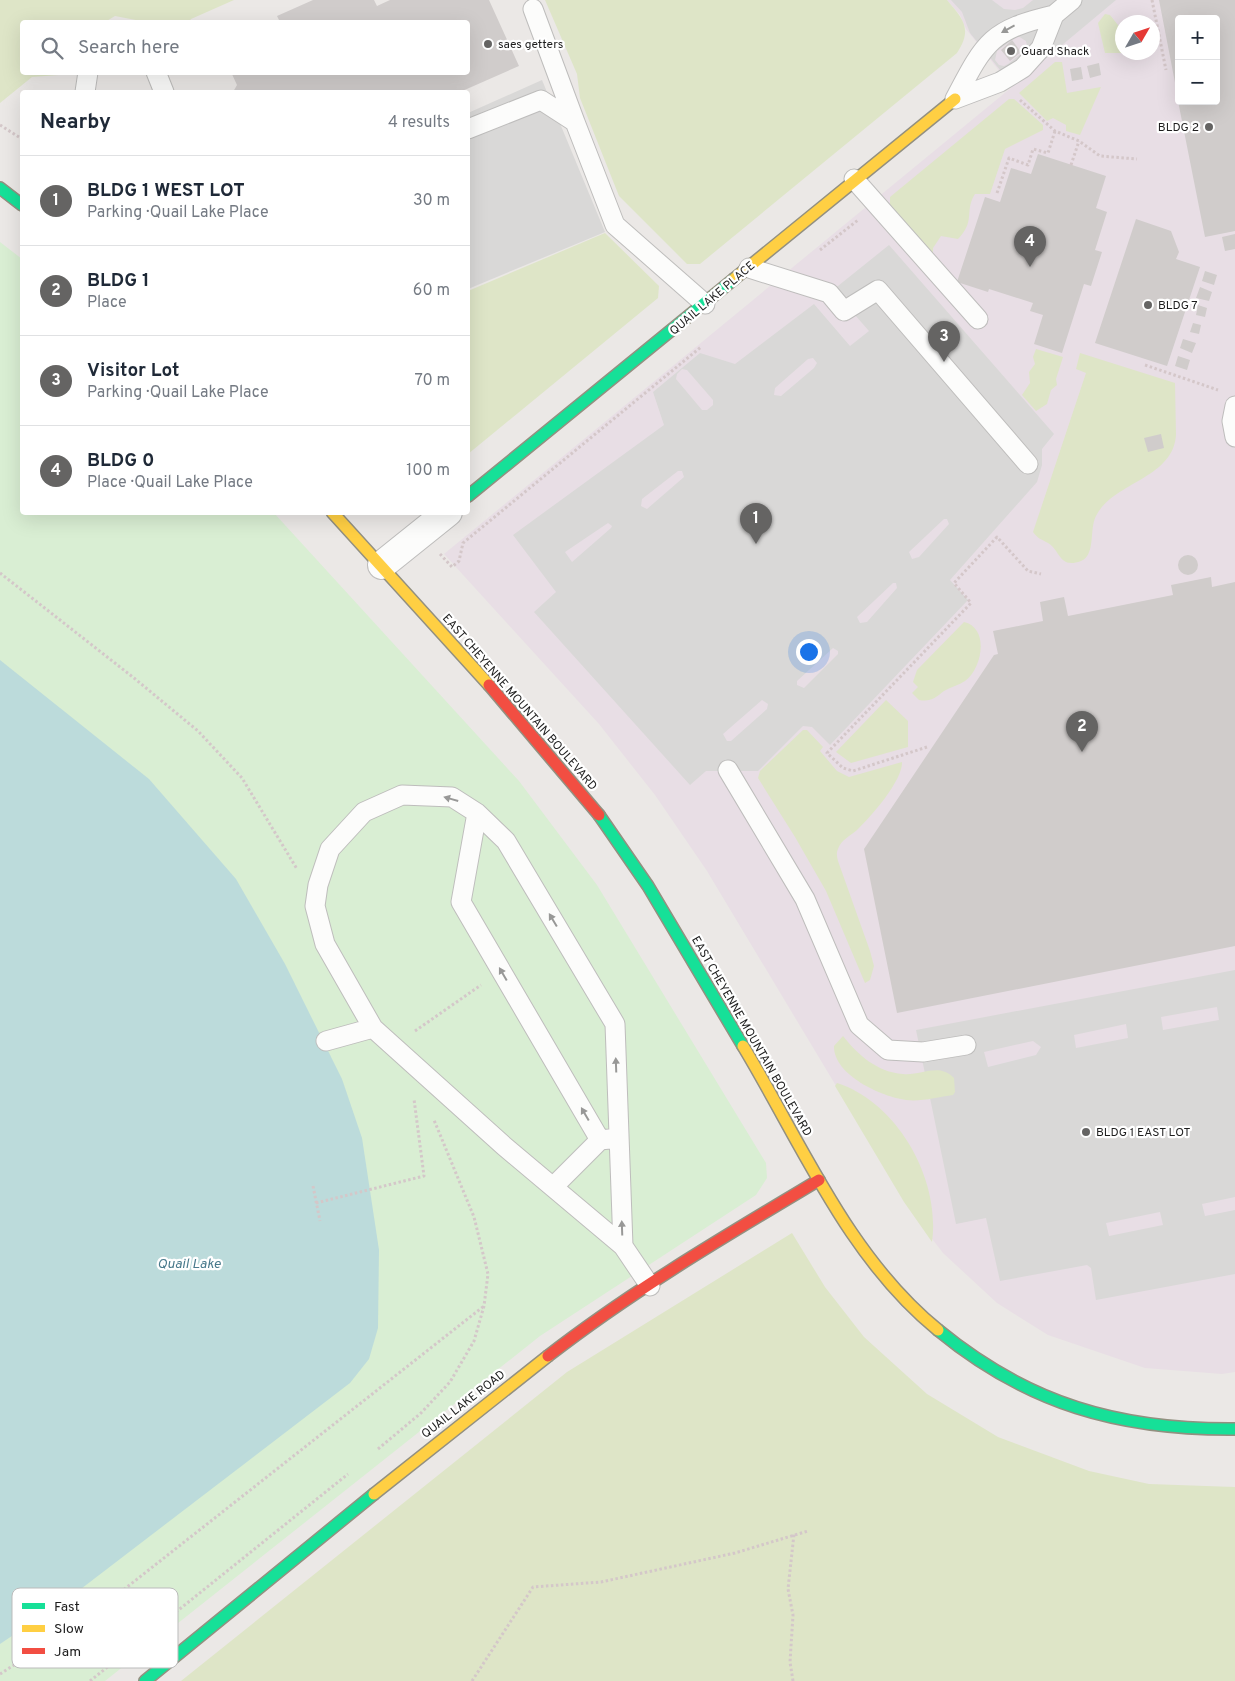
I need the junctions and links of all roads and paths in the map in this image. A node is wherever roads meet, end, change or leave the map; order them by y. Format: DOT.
graph roads {
  1 [pos="1072,0"];
  2 [pos="1152,0"];
  3 [pos="533,9"];
  4 [pos="1054,15"];
  5 [pos="1166,70"];
  6 [pos="88,75"];
  7 [pos="157,75"];
  8 [pos="85,90"];
  9 [pos="163,90"];
  10 [pos="955,99"];
  11 [pos="1019,100"];
  12 [pos="575,122"];
  13 [pos="0,125"];
  14 [pos="470,128"];
  15 [pos="1056,131"];
  16 [pos="20,139"];
  17 [pos="1079,141"];
  18 [pos="1137,159"];
  19 [pos="1071,165"];
  20 [pos="854,179"];
  21 [pos="0,188"];
  22 [pos="996,193"];
  23 [pos="20,203"];
  24 [pos="749,268"];
  25 [pos="705,304"];
  26 [pos="978,319"];
  27 [pos="1145,364"];
  28 [pos="1230,399"];
  29 [pos="1235,437"];
  30 [pos="1028,464"];
  31 [pos="470,494"];
  32 [pos="335,515"];
  33 [pos="444,515"];
  34 [pos="382,566"];
  35 [pos="0,573"];
  36 [pos="1041,574"];
  37 [pos="927,746"];
  38 [pos="728,770"];
  39 [pos="477,812"];
  40 [pos="315,906"];
  41 [pos="483,984"];
  42 [pos="373,1028"];
  43 [pos="326,1041"];
  44 [pos="966,1045"];
  45 [pos="394,1047"];
  46 [pos="432,1114"];
  47 [pos="619,1138"];
  48 [pos="600,1140"];
  49 [pos="424,1176"];
  50 [pos="819,1180"];
  51 [pos="312,1186"];
  52 [pos="553,1188"];
  53 [pos="316,1203"];
  54 [pos="320,1221"];
  55 [pos="623,1246"];
  56 [pos="650,1286"];
  57 [pos="484,1306"];
  58 [pos="1235,1429"];
  59 [pos="372,1454"];
  60 [pos="350,1472"];
  61 [pos="808,1531"];
  62 [pos="794,1534"];
  63 [pos="126,1588"];
  64 [pos="178,1610"];
  65 [pos="178,1654"];
  66 [pos="12,1666"];
  67 [pos="106,1668"];
  68 [pos="161,1668"];
  69 [pos="0,1674"];
  70 [pos="90,1681"];
  71 [pos="145,1681"];
  72 [pos="472,1681"];
  73 [pos="793,1681"];
  1 -- 4 [label="lane"];
  2 -- 5 [label="path"];
  3 -- 12 [label="lane"];
  4 -- 10 [label="lane"];
  4 -- 10 [label="lane, one-way"];
  6 -- 8 [label="lane"];
  7 -- 9 [label="lane"];
  10 -- 20 [label="street, QUAIL LAKE PLACE"];
  11 -- 15 [label="path"];
  12 -- 14 [label="lane"];
  12 -- 25 [label="lane"];
  13 -- 16 [label="path"];
  15 -- 17 [label="path"];
  15 -- 22 [label="path"];
  17 -- 18 [label="path"];
  17 -- 19 [label="path"];
  20 -- 24 [label="street, QUAIL LAKE PLACE"];
  20 -- 26 [label="lane"];
  21 -- 23 [label="street"];
  24 -- 25 [label="street, QUAIL LAKE PLACE"];
  24 -- 30 [label="lane"];
  25 -- 31 [label="street, QUAIL LAKE PLACE"];
  27 -- 28 [label="path"];
  28 -- 29 [label="lane"];
  32 -- 34 [label="street, EAST CHEYENNE MOUNTAIN BOULEVARD"];
  33 -- 34 [label="street"];
  34 -- 50 [label="street, EAST CHEYENNE MOUNTAIN BOULEVARD"];
  35 -- 40 [label="path"];
  36 -- 37 [label="path"];
  38 -- 44 [label="lane"];
  39 -- 40 [label="lane, one-way"];
  47 -- 39 [label="lane, one-way"];
  48 -- 39 [label="lane, one-way"];
  40 -- 42 [label="lane"];
  41 -- 45 [label="path"];
  42 -- 43 [label="lane"];
  42 -- 45 [label="lane"];
  45 -- 52 [label="lane"];
  46 -- 57 [label="path"];
  47 -- 48 [label="lane"];
  55 -- 47 [label="lane, one-way"];
  48 -- 52 [label="lane"];
  49 -- 53 [label="path"];
  50 -- 56 [label="street, QUAIL LAKE ROAD"];
  50 -- 58 [label="street, EAST CHEYENNE MOUNTAIN BOULEVARD"];
  51 -- 53 [label="path"];
  52 -- 55 [label="lane"];
  53 -- 54 [label="path"];
  55 -- 56 [label="lane"];
  56 -- 65 [label="street, QUAIL LAKE ROAD"];
  57 -- 59 [label="path"];
  57 -- 63 [label="path"];
  60 -- 64 [label="path"];
  61 -- 62 [label="path"];
  62 -- 72 [label="path"];
  62 -- 73 [label="path"];
  66 -- 69 [label="path"];
  67 -- 70 [label="path"];
  68 -- 71 [label="street, QUAIL LAKE ROAD"];
}
